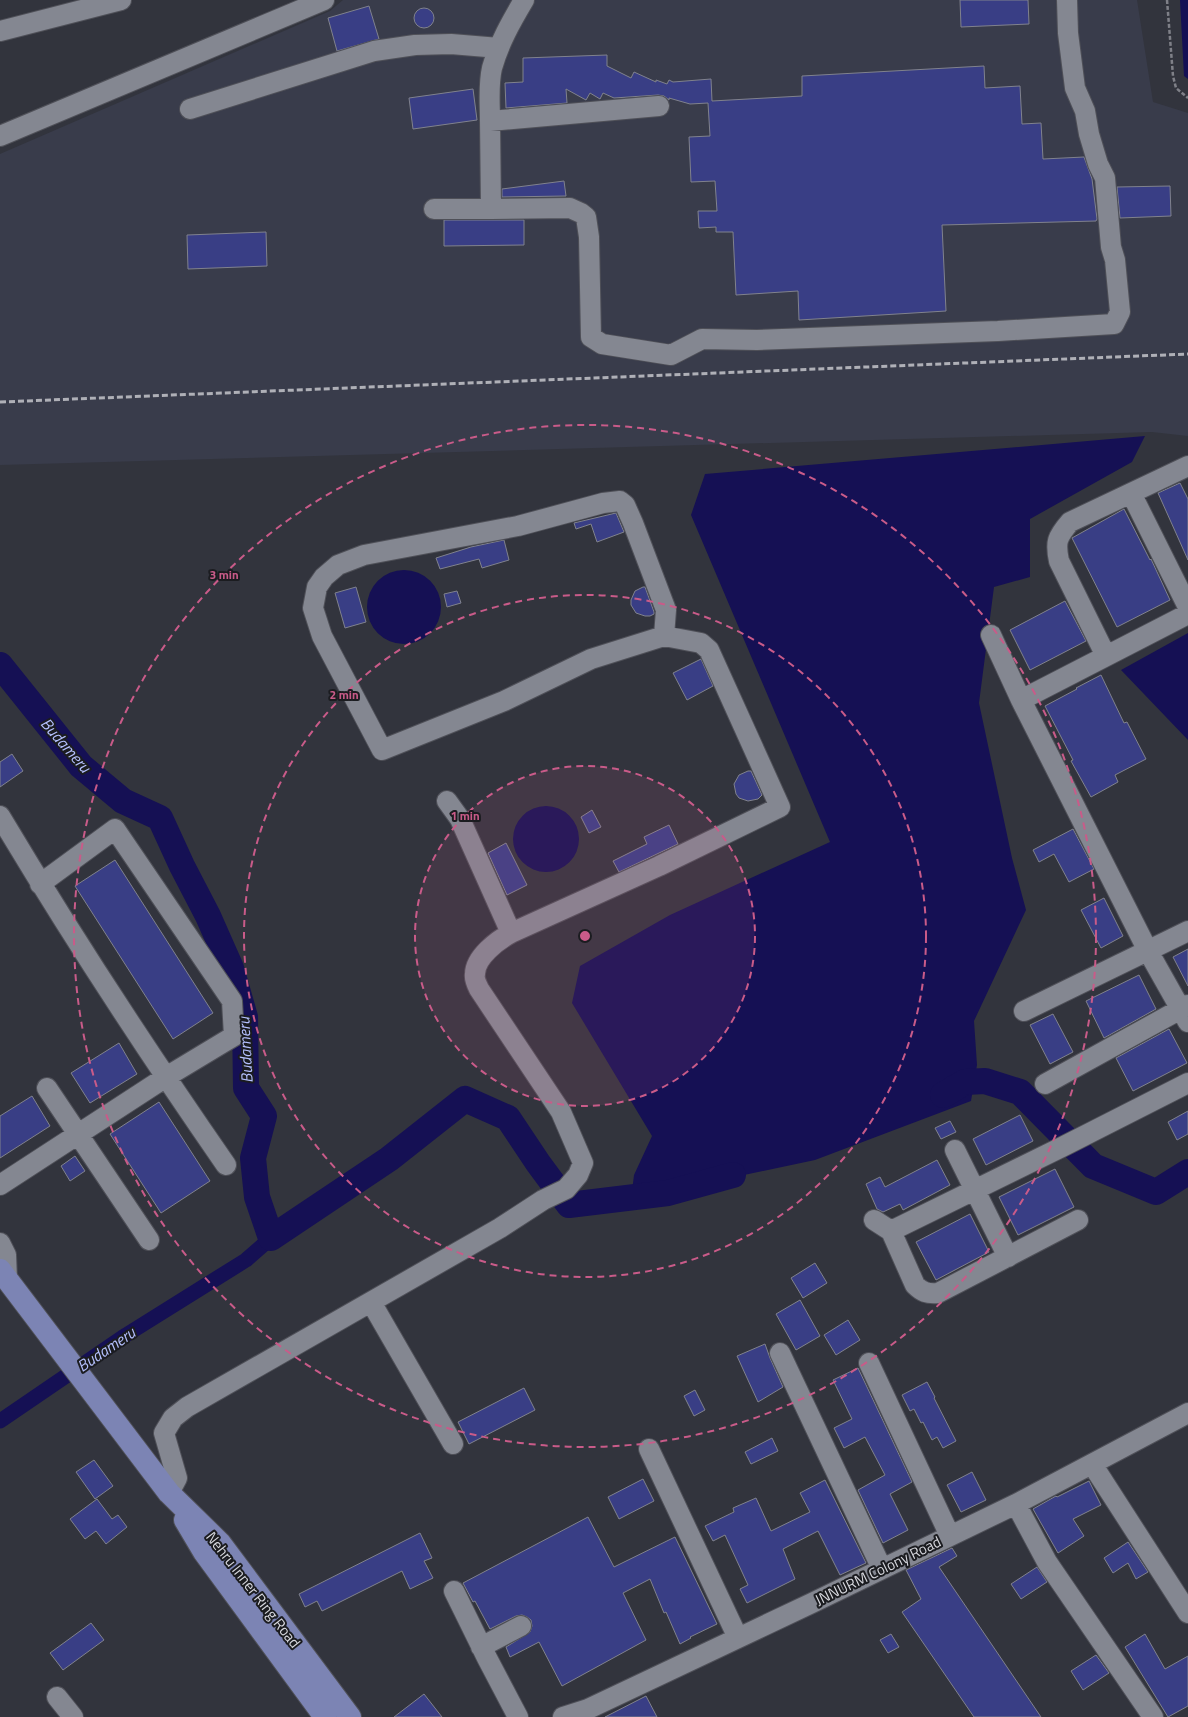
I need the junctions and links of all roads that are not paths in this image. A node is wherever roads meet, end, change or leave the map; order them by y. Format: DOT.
graph roads {
  1 [pos="121,0"];
  2 [pos="324,0"];
  3 [pos="524,0"];
  4 [pos="1068,0"];
  5 [pos="0,31"];
  6 [pos="499,48"];
  7 [pos="659,106"];
  8 [pos="190,109"];
  9 [pos="490,121"];
  10 [pos="0,136"];
  11 [pos="434,209"];
  12 [pos="491,209"];
  13 [pos="1188,466"];
  14 [pos="1131,493"];
  15 [pos="1188,607"];
  16 [pos="1188,614"];
  17 [pos="991,635"];
  18 [pos="664,636"];
  19 [pos="1106,656"];
  20 [pos="1021,700"];
  21 [pos="447,801"];
  22 [pos="0,816"];
  23 [pos="40,884"];
  24 [pos="1188,931"];
  25 [pos="511,933"];
  26 [pos="1148,951"];
  27 [pos="1024,1011"];
  28 [pos="1186,1012"];
  29 [pos="166,1077"];
  30 [pos="1188,1083"];
  31 [pos="1045,1084"];
  32 [pos="47,1088"];
  33 [pos="78,1135"];
  34 [pos="955,1150"];
  35 [pos="226,1165"];
  36 [pos="0,1185"];
  37 [pos="975,1190"];
  38 [pos="874,1220"];
  39 [pos="1078,1220"];
  40 [pos="891,1230"];
  41 [pos="148,1240"];
  42 [pos="0,1243"];
  43 [pos="1008,1257"];
  44 [pos="2,1275"];
  45 [pos="370,1302"];
  46 [pos="780,1353"];
  47 [pos="869,1363"];
  48 [pos="1188,1413"];
  49 [pos="453,1444"];
  50 [pos="649,1449"];
  51 [pos="1092,1464"];
  52 [pos="169,1493"];
  53 [pos="1016,1504"];
  54 [pos="950,1536"];
  55 [pos="882,1569"];
  56 [pos="454,1591"];
  57 [pos="1188,1613"];
  58 [pos="521,1626"];
  59 [pos="738,1638"];
  60 [pos="481,1647"];
  61 [pos="57,1697"];
  62 [pos="590,1713"];
  63 [pos="73,1717"];
  64 [pos="325,1717"];
  65 [pos="350,1717"];
  66 [pos="518,1717"];
  67 [pos="563,1717"];
  68 [pos="1153,1717"];
  1 -- 5 [label="street"];
  2 -- 10 [label="street"];
  3 -- 6 [label="street"];
  4 -- 12 [label="street"];
  6 -- 8 [label="street"];
  6 -- 9 [label="street"];
  7 -- 9 [label="street"];
  9 -- 12 [label="street"];
  11 -- 12 [label="street"];
  13 -- 14 [label="street"];
  14 -- 15 [label="street"];
  14 -- 19 [label="street"];
  16 -- 19 [label="street"];
  17 -- 20 [label="street"];
  18 -- 18 [label="street"];
  18 -- 25 [label="street"];
  19 -- 20 [label="street"];
  20 -- 26 [label="street"];
  21 -- 25 [label="street"];
  22 -- 23 [label="street"];
  23 -- 29 [label="street"];
  23 -- 29 [label="street"];
  24 -- 26 [label="street"];
  25 -- 45 [label="street"];
  26 -- 27 [label="street"];
  26 -- 28 [label="street"];
  28 -- 31 [label="street"];
  29 -- 33 [label="street"];
  29 -- 35 [label="street"];
  30 -- 37 [label="street"];
  32 -- 33 [label="street"];
  33 -- 36 [label="street"];
  33 -- 41 [label="street"];
  34 -- 37 [label="street"];
  37 -- 40 [label="street"];
  37 -- 43 [label="street"];
  38 -- 40 [label="street"];
  39 -- 43 [label="street"];
  40 -- 43 [label="street"];
  42 -- 44 [label="street"];
  44 -- 52 [label="main road, Nehru Inner Ring Road"];
  45 -- 49 [label="street"];
  45 -- 52 [label="street"];
  46 -- 55 [label="street"];
  47 -- 54 [label="street"];
  48 -- 51 [label="street, JNNURM Colony Road"];
  50 -- 59 [label="street"];
  51 -- 53 [label="street, JNNURM Colony Road"];
  51 -- 57 [label="street"];
  52 -- 64 [label="main road"];
  52 -- 65 [label="main road, Nehru Inner Ring Road"];
  53 -- 54 [label="street, JNNURM Colony Road"];
  53 -- 68 [label="street"];
  54 -- 55 [label="street, JNNURM Colony Road"];
  55 -- 59 [label="street, JNNURM Colony Road"];
  56 -- 60 [label="street"];
  58 -- 60 [label="street"];
  59 -- 62 [label="street, JNNURM Colony Road"];
  60 -- 66 [label="street"];
  61 -- 63 [label="street"];
  62 -- 67 [label="street, JNNURM Colony Road"];
}
